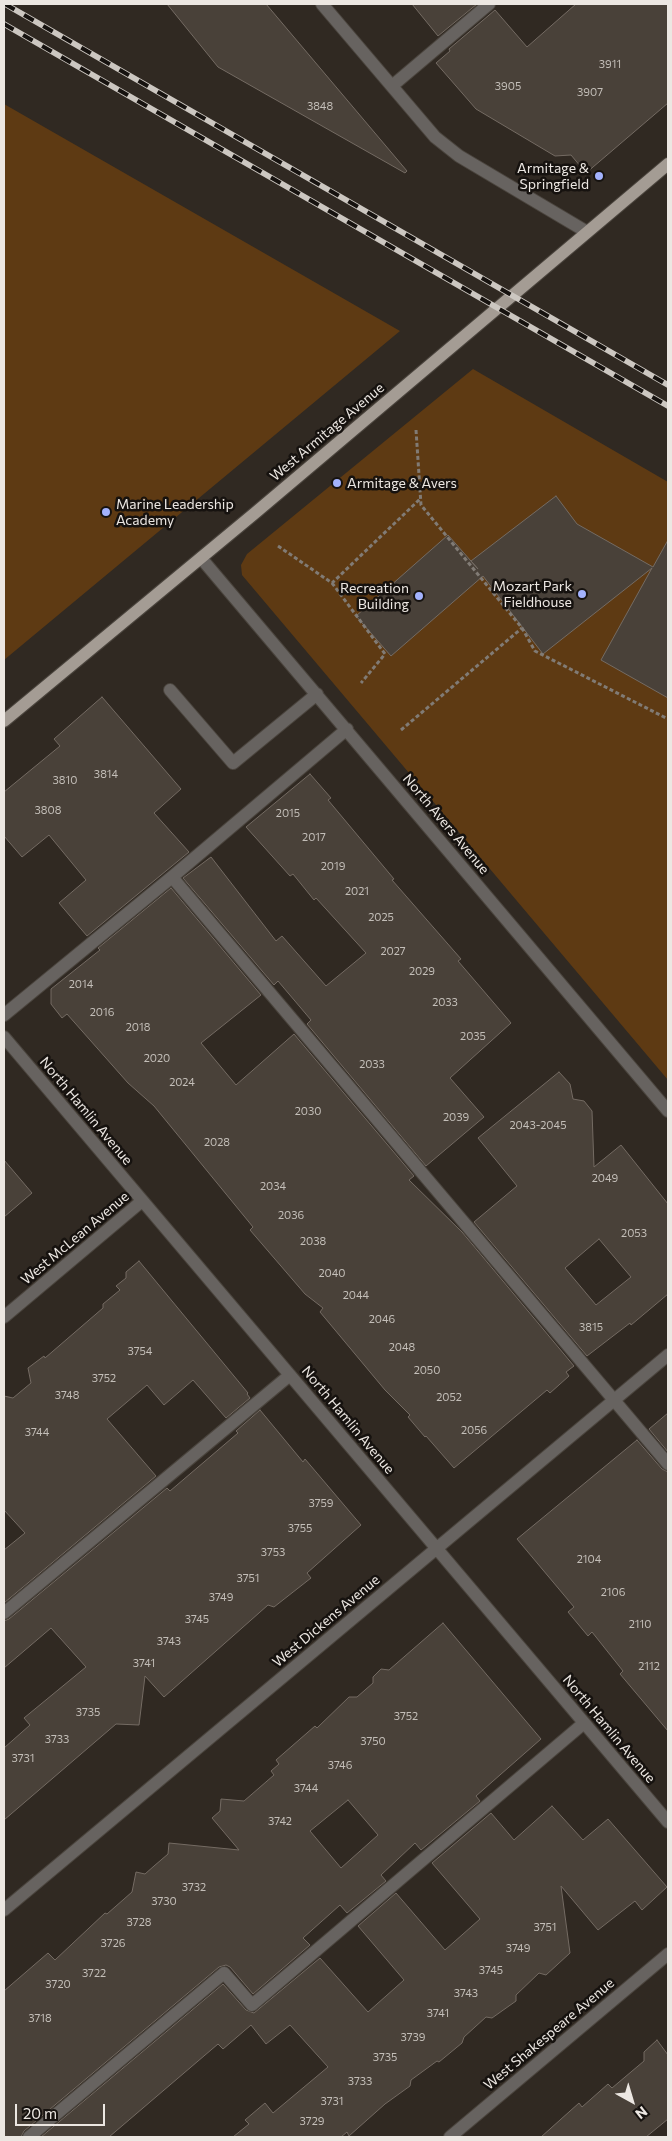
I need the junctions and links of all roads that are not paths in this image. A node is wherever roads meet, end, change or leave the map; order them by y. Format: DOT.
graph roads {
  1 [pos="322,4"];
  2 [pos="489,4"];
  3 [pos="392,86"];
  4 [pos="668,164"];
  5 [pos="587,232"];
  6 [pos="201,558"];
  7 [pos="170,690"];
  8 [pos="317,694"];
  9 [pos="4,721"];
  10 [pos="347,730"];
  11 [pos="172,877"];
  12 [pos="4,1015"];
  13 [pos="4,1037"];
  14 [pos="668,1111"];
  15 [pos="142,1201"];
  16 [pos="4,1317"];
  17 [pos="668,1355"];
  18 [pos="290,1375"];
  19 [pos="613,1401"];
  20 [pos="668,1464"];
  21 [pos="436,1548"];
  22 [pos="4,1613"];
  23 [pos="584,1723"];
  24 [pos="668,1822"];
  25 [pos="4,1910"];
  26 [pos="668,1954"];
  27 [pos="29,2137"];
  28 [pos="450,2137"];
  1 -- 3 [label="street"];
  2 -- 3 [label="street"];
  3 -- 5 [label="street"];
  4 -- 5 [label="main road, West Armitage Avenue"];
  5 -- 6 [label="main road, West Armitage Avenue"];
  6 -- 8 [label="street, North Avers Avenue"];
  6 -- 9 [label="main road, West Armitage Avenue"];
  7 -- 8 [label="street"];
  8 -- 10 [label="street, North Avers Avenue"];
  10 -- 11 [label="street"];
  10 -- 14 [label="street, North Avers Avenue"];
  11 -- 12 [label="street"];
  11 -- 19 [label="street"];
  13 -- 15 [label="street, North Hamlin Avenue"];
  15 -- 16 [label="street, West McLean Avenue"];
  15 -- 18 [label="street, North Hamlin Avenue"];
  17 -- 19 [label="street, West Dickens Avenue"];
  18 -- 21 [label="street, North Hamlin Avenue"];
  18 -- 22 [label="street"];
  19 -- 20 [label="street"];
  19 -- 21 [label="street, West Dickens Avenue"];
  21 -- 23 [label="street, North Hamlin Avenue"];
  21 -- 25 [label="street, West Dickens Avenue"];
  23 -- 24 [label="street, North Hamlin Avenue"];
  23 -- 27 [label="street"];
  26 -- 28 [label="street, West Shakespeare Avenue"];
}
